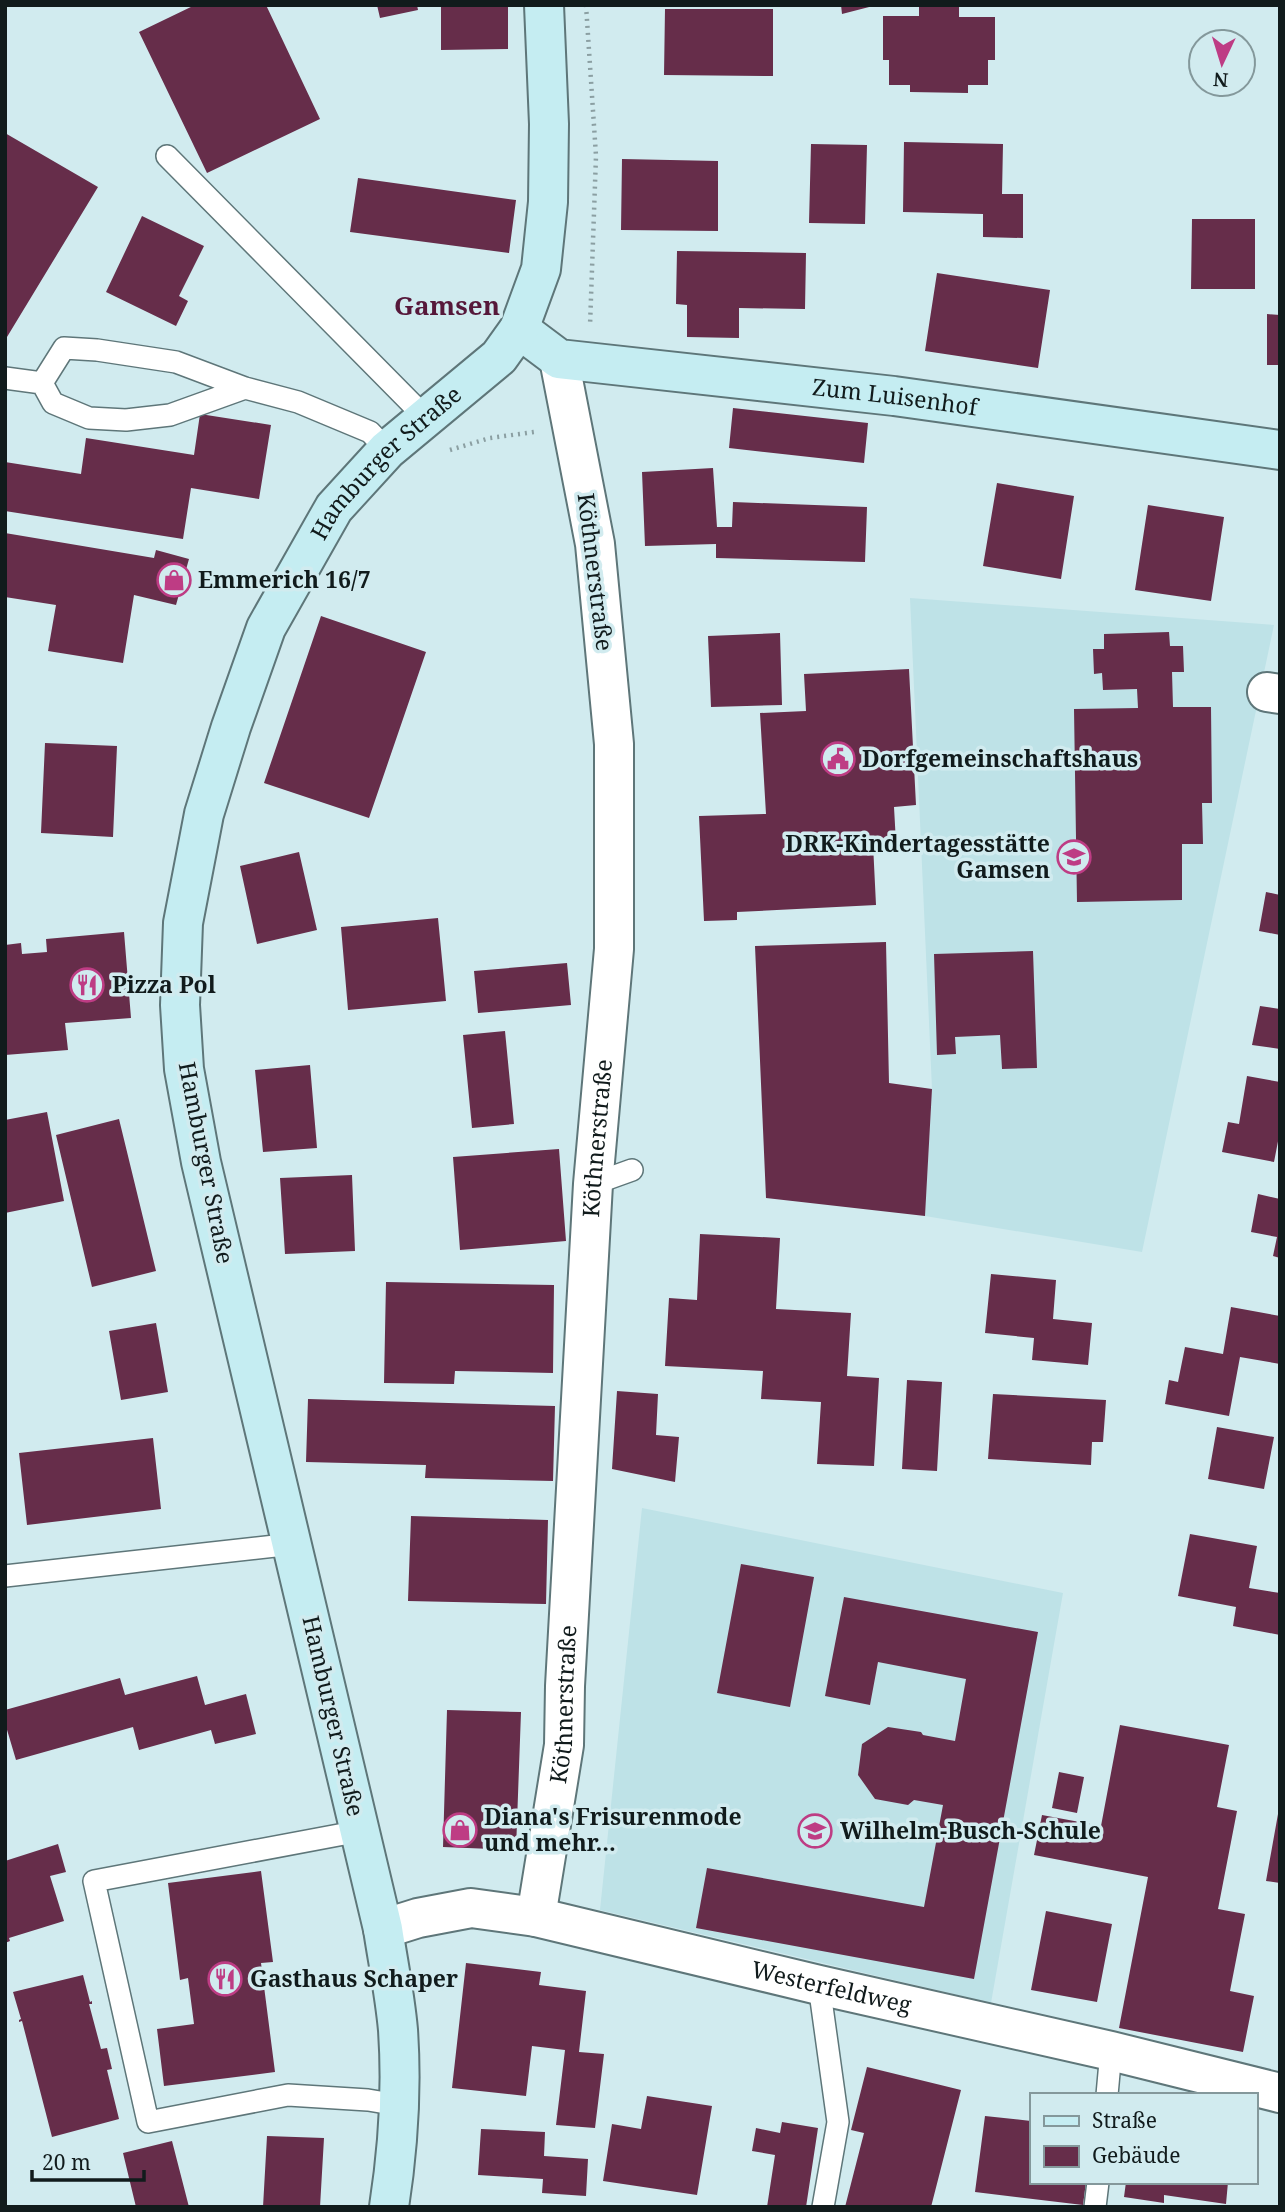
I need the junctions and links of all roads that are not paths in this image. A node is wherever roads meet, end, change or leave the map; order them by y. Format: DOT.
graph roads {
  1 [pos="544,5"];
  2 [pos="167,156"];
  3 [pos="519,329"];
  4 [pos="559,359"];
  5 [pos="5,378"];
  6 [pos="41,383"];
  7 [pos="245,388"];
  8 [pos="425,418"];
  9 [pos="387,450"];
  10 [pos="1280,450"];
  11 [pos="632,1170"];
  12 [pos="593,1184"];
  13 [pos="293,1544"];
  14 [pos="5,1576"];
  15 [pos="360,1831"];
  16 [pos="536,1917"];
  17 [pos="383,1929"];
  18 [pos="819,1985"];
  19 [pos="1111,2051"];
  20 [pos="1107,2093"];
  21 [pos="1280,2094"];
  22 [pos="398,2105"];
  23 [pos="1098,2184"];
  24 [pos="389,2207"];
  25 [pos="823,2207"];
  26 [pos="1095,2207"];
  1 -- 3 [label="street, Hamburger Straße"];
  2 -- 8 [label="lane"];
  3 -- 4 [label="street"];
  3 -- 8 [label="street, Hamburger Straße"];
  4 -- 10 [label="street, Zum Luisenhof"];
  4 -- 12 [label="street, Köthnerstraße"];
  5 -- 6 [label="lane"];
  6 -- 7 [label="lane"];
  6 -- 7 [label="lane"];
  7 -- 9 [label="lane"];
  8 -- 9 [label="street, Hamburger Straße"];
  9 -- 13 [label="street, Hamburger Straße"];
  11 -- 12 [label="lane"];
  12 -- 16 [label="street, Köthnerstraße"];
  13 -- 14 [label="lane"];
  13 -- 15 [label="street, Hamburger Straße"];
  15 -- 17 [label="street, Hamburger Straße"];
  15 -- 22 [label="lane"];
  16 -- 17 [label="street, Westerfeldweg"];
  16 -- 18 [label="street, Westerfeldweg"];
  17 -- 22 [label="street, Hamburger Straße"];
  18 -- 19 [label="street, Westerfeldweg"];
  18 -- 25 [label="lane"];
  19 -- 20 [label="lane"];
  19 -- 21 [label="street, Westerfeldweg"];
  22 -- 24 [label="street, Hamburger Straße"];
  23 -- 26 [label="lane"];
}
